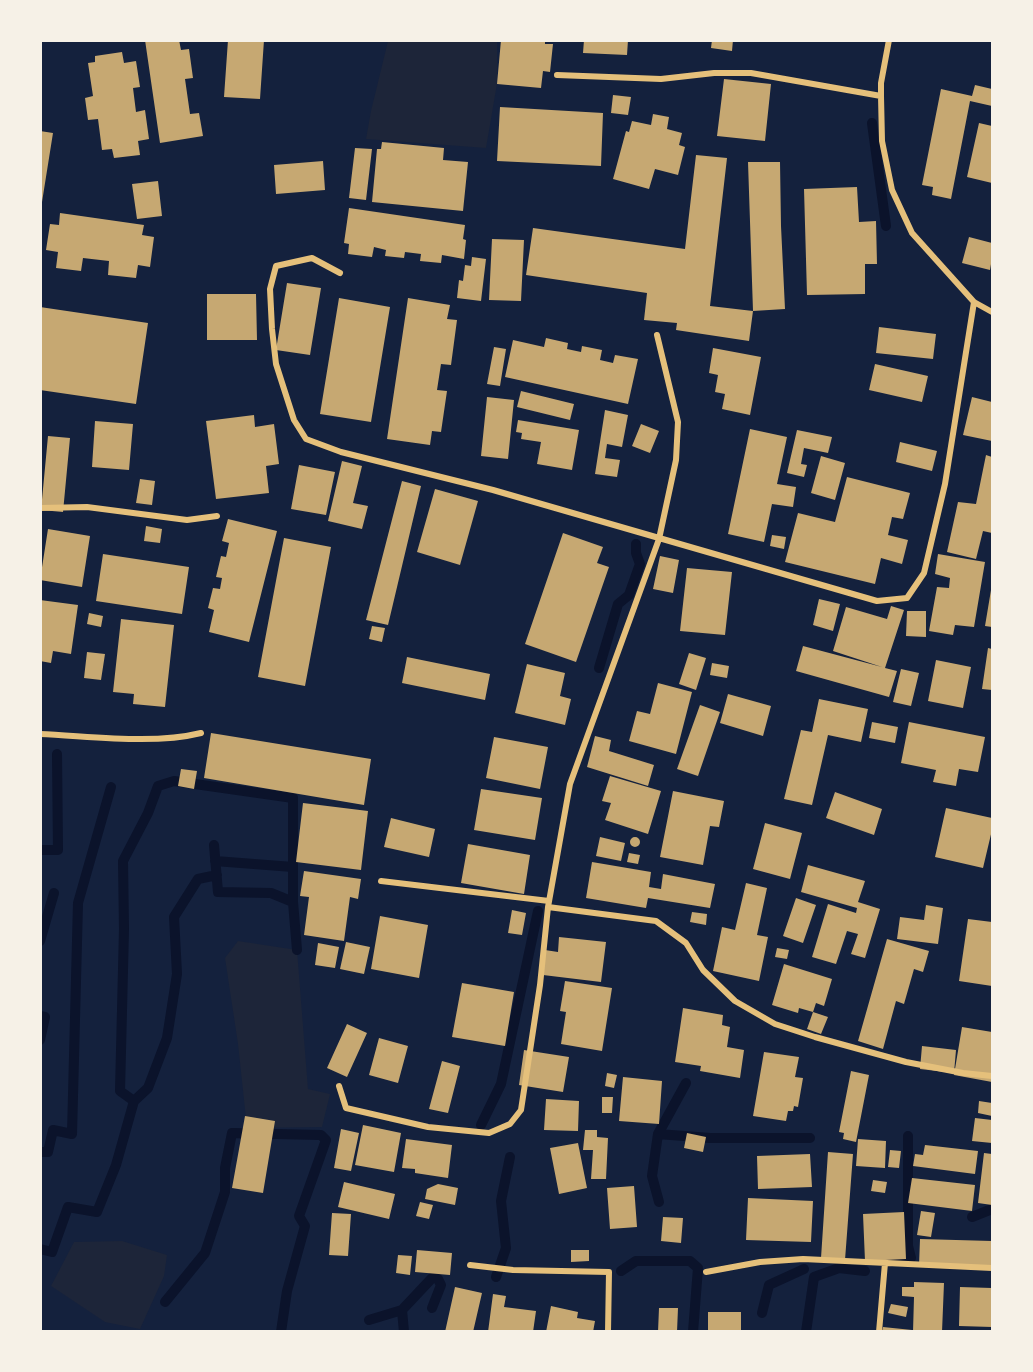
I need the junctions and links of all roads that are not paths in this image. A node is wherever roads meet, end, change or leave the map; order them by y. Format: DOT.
graph roads {
  1 [pos="889,40"];
  2 [pos="557,75"];
  3 [pos="881,96"];
  4 [pos="340,273"];
  5 [pos="974,302"];
  6 [pos="993,312"];
  7 [pos="657,336"];
  8 [pos="40,508"];
  9 [pos="217,516"];
  10 [pos="659,539"];
  11 [pos="201,733"];
  12 [pos="40,734"];
  13 [pos="381,881"];
  14 [pos="548,904"];
  15 [pos="993,1076"];
  16 [pos="339,1086"];
  17 [pos="885,1263"];
  18 [pos="470,1264"];
  19 [pos="993,1268"];
  20 [pos="706,1272"];
  21 [pos="608,1332"];
  22 [pos="879,1332"];
  1 -- 3 [label="street"];
  2 -- 3 [label="street"];
  3 -- 5 [label="street"];
  4 -- 10 [label="street"];
  5 -- 6 [label="street"];
  5 -- 10 [label="street"];
  7 -- 10 [label="street"];
  8 -- 9 [label="street"];
  10 -- 14 [label="street"];
  11 -- 12 [label="street"];
  13 -- 14 [label="street"];
  14 -- 15 [label="street"];
  14 -- 16 [label="street"];
  17 -- 19 [label="street"];
  17 -- 20 [label="street"];
  17 -- 22 [label="street"];
  18 -- 21 [label="street"];
}
